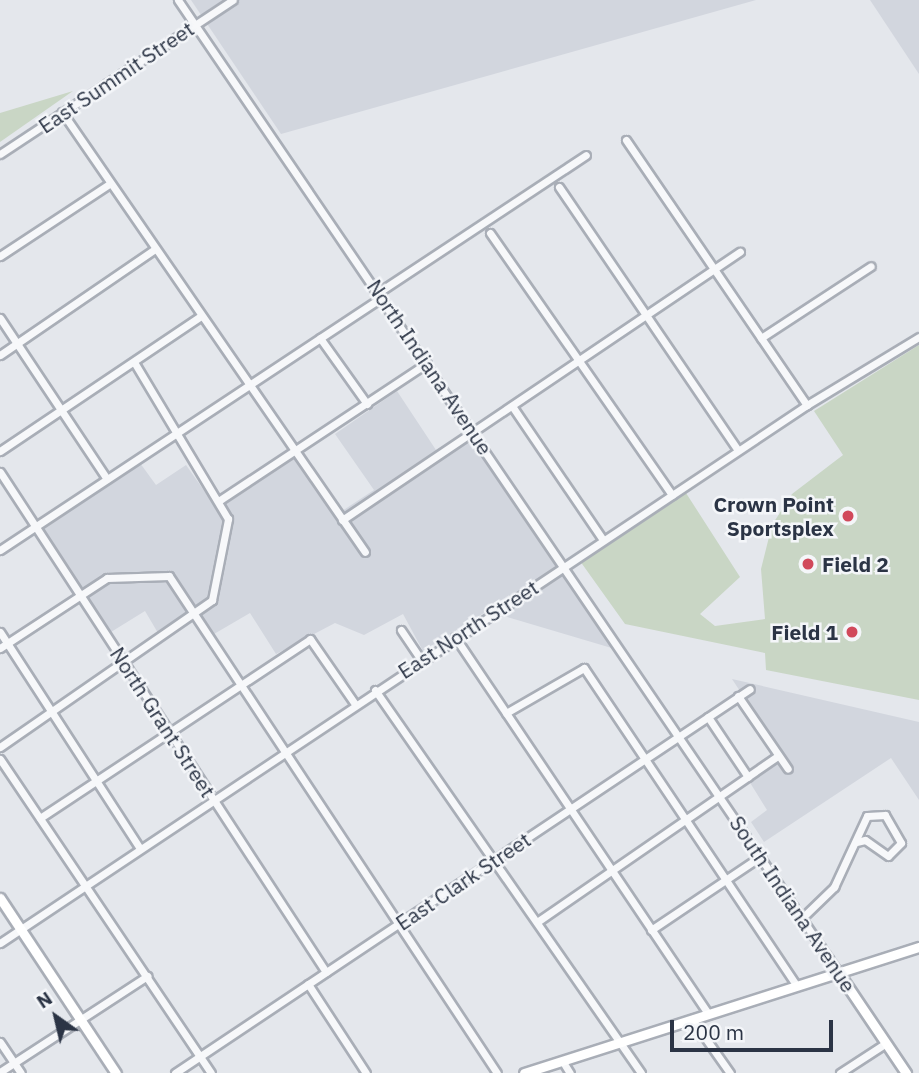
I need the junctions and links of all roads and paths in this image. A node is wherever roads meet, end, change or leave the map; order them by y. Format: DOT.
graph roads {
  1 [pos="178,0"];
  2 [pos="233,0"];
  3 [pos="195,25"];
  4 [pos="62,112"];
  5 [pos="626,140"];
  6 [pos="0,155"];
  7 [pos="586,155"];
  8 [pos="109,184"];
  9 [pos="559,187"];
  10 [pos="490,233"];
  11 [pos="155,249"];
  12 [pos="740,252"];
  13 [pos="0,256"];
  14 [pos="871,266"];
  15 [pos="714,270"];
  16 [pos="380,295"];
  17 [pos="646,315"];
  18 [pos="201,316"];
  19 [pos="0,318"];
  20 [pos="919,337"];
  21 [pos="320,338"];
  22 [pos="761,338"];
  23 [pos="16,344"];
  24 [pos="0,355"];
  25 [pos="579,360"];
  26 [pos="134,362"];
  27 [pos="427,363"];
  28 [pos="250,384"];
  29 [pos="367,404"];
  30 [pos="807,405"];
  31 [pos="512,406"];
  32 [pos="61,410"];
  33 [pos="474,431"];
  34 [pos="177,433"];
  35 [pos="738,450"];
  36 [pos="0,451"];
  37 [pos="296,452"];
  38 [pos="0,472"];
  39 [pos="107,479"];
  40 [pos="671,495"];
  41 [pos="220,500"];
  42 [pos="342,520"];
  43 [pos="35,527"];
  44 [pos="603,540"];
  45 [pos="0,550"];
  46 [pos="365,552"];
  47 [pos="565,565"];
  48 [pos="80,596"];
  49 [pos="196,617"];
  50 [pos="401,630"];
  51 [pos="0,632"];
  52 [pos="455,637"];
  53 [pos="4,646"];
  54 [pos="421,660"];
  55 [pos="125,663"];
  56 [pos="242,685"];
  57 [pos="750,688"];
  58 [pos="375,690"];
  59 [pos="738,696"];
  60 [pos="355,704"];
  61 [pos="52,712"];
  62 [pos="506,713"];
  63 [pos="708,717"];
  64 [pos="170,732"];
  65 [pos="680,735"];
  66 [pos="0,747"];
  67 [pos="284,751"];
  68 [pos="778,756"];
  69 [pos="0,759"];
  70 [pos="645,759"];
  71 [pos="788,769"];
  72 [pos="748,777"];
  73 [pos="96,780"];
  74 [pos="720,796"];
  75 [pos="213,798"];
  76 [pos="570,809"];
  77 [pos="40,818"];
  78 [pos="686,820"];
  79 [pos="857,842"];
  80 [pos="140,848"];
  81 [pos="761,856"];
  82 [pos="493,860"];
  83 [pos="611,871"];
  84 [pos="726,880"];
  85 [pos="85,885"];
  86 [pos="0,898"];
  87 [pos="802,918"];
  88 [pos="537,922"];
  89 [pos="398,924"];
  90 [pos="20,928"];
  91 [pos="651,930"];
  92 [pos="0,943"];
  93 [pos="919,947"];
  94 [pos="326,972"];
  95 [pos="838,972"];
  96 [pos="147,976"];
  97 [pos="308,984"];
  98 [pos="796,985"];
  99 [pos="708,1014"];
  100 [pos="79,1016"];
  101 [pos="692,1019"];
  102 [pos="0,1042"];
  103 [pos="620,1042"];
  104 [pos="886,1043"];
  105 [pos="200,1057"];
  106 [pos="15,1062"];
  107 [pos="563,1062"];
  108 [pos="0,1072"];
  109 [pos="21,1073"];
  110 [pos="116,1073"];
  111 [pos="175,1073"];
  112 [pos="211,1073"];
  113 [pos="366,1073"];
  114 [pos="497,1073"];
  115 [pos="524,1073"];
  116 [pos="570,1073"];
  117 [pos="640,1073"];
  118 [pos="730,1073"];
  119 [pos="840,1073"];
  120 [pos="906,1073"];
  1 -- 3 [label="street, North Indiana Avenue"];
  2 -- 3 [label="street, East Summit Street"];
  3 -- 4 [label="street, East Summit Street"];
  3 -- 16 [label="street, North Indiana Avenue"];
  4 -- 6 [label="street, East Summit Street"];
  4 -- 8 [label="street"];
  5 -- 15 [label="street"];
  7 -- 16 [label="street"];
  8 -- 11 [label="street"];
  8 -- 13 [label="street"];
  9 -- 17 [label="street"];
  10 -- 25 [label="street"];
  11 -- 18 [label="street"];
  11 -- 23 [label="street"];
  12 -- 15 [label="street"];
  14 -- 22 [label="street"];
  15 -- 17 [label="street"];
  15 -- 22 [label="street"];
  16 -- 21 [label="street"];
  16 -- 27 [label="street, North Indiana Avenue"];
  17 -- 25 [label="street"];
  17 -- 35 [label="street"];
  18 -- 26 [label="street"];
  18 -- 28 [label="street"];
  19 -- 23 [label="street"];
  20 -- 30 [label="street, East North Street"];
  21 -- 28 [label="street"];
  21 -- 29 [label="street"];
  22 -- 30 [label="street"];
  23 -- 24 [label="street"];
  23 -- 32 [label="street"];
  25 -- 31 [label="street"];
  25 -- 40 [label="street"];
  26 -- 32 [label="street"];
  26 -- 34 [label="street"];
  27 -- 29 [label="street"];
  27 -- 33 [label="street, North Indiana Avenue"];
  28 -- 34 [label="street"];
  28 -- 37 [label="street"];
  29 -- 37 [label="street"];
  30 -- 35 [label="street, East North Street"];
  31 -- 33 [label="street"];
  31 -- 44 [label="street"];
  32 -- 36 [label="street"];
  32 -- 39 [label="street"];
  33 -- 42 [label="street"];
  33 -- 47 [label="street, North Indiana Avenue"];
  34 -- 39 [label="street"];
  34 -- 41 [label="street"];
  35 -- 40 [label="street, East North Street"];
  37 -- 41 [label="street"];
  37 -- 42 [label="street"];
  38 -- 43 [label="street, North Grant Street"];
  39 -- 43 [label="street"];
  40 -- 44 [label="street, East North Street"];
  41 -- 49 [label="street"];
  42 -- 46 [label="street"];
  43 -- 45 [label="street"];
  43 -- 48 [label="street, North Grant Street"];
  44 -- 47 [label="street, East North Street"];
  47 -- 52 [label="street, East North Street"];
  47 -- 65 [label="street, North Indiana Avenue"];
  48 -- 49 [label="street"];
  48 -- 53 [label="street"];
  48 -- 55 [label="street, North Grant Street"];
  49 -- 55 [label="street"];
  49 -- 56 [label="street"];
  50 -- 54 [label="street"];
  51 -- 53 [label="street"];
  52 -- 54 [label="street, East North Street"];
  52 -- 62 [label="street"];
  53 -- 61 [label="street"];
  54 -- 58 [label="street, East North Street"];
  55 -- 61 [label="street"];
  55 -- 64 [label="street, North Grant Street"];
  56 -- 60 [label="street"];
  56 -- 64 [label="street"];
  56 -- 67 [label="street"];
  57 -- 59 [label="street, East Clark Street"];
  58 -- 60 [label="street, East North Street"];
  58 -- 82 [label="street"];
  59 -- 63 [label="street, East Clark Street"];
  59 -- 68 [label="street"];
  60 -- 67 [label="street, East North Street"];
  61 -- 66 [label="street"];
  61 -- 73 [label="street"];
  62 -- 70 [label="street"];
  62 -- 76 [label="street"];
  63 -- 65 [label="street, East Clark Street"];
  63 -- 72 [label="street"];
  64 -- 73 [label="street"];
  64 -- 75 [label="street, North Grant Street"];
  65 -- 70 [label="street, East Clark Street"];
  65 -- 74 [label="street, South Indiana Avenue"];
  67 -- 75 [label="street, East North Street"];
  67 -- 89 [label="street"];
  68 -- 71 [label="street"];
  68 -- 72 [label="street"];
  69 -- 77 [label="street"];
  70 -- 76 [label="street, East Clark Street"];
  70 -- 78 [label="street"];
  72 -- 74 [label="street"];
  73 -- 77 [label="street"];
  73 -- 80 [label="street"];
  74 -- 78 [label="street"];
  74 -- 81 [label="street, South Indiana Avenue"];
  75 -- 80 [label="street, East North Street"];
  75 -- 94 [label="street, North Grant Street"];
  76 -- 82 [label="street, East Clark Street"];
  76 -- 83 [label="street"];
  77 -- 85 [label="street"];
  78 -- 83 [label="street"];
  78 -- 84 [label="street"];
  79 -- 79 [label="street"];
  79 -- 87 [label="street"];
  80 -- 85 [label="street, East North Street"];
  81 -- 84 [label="street"];
  81 -- 87 [label="street, South Indiana Avenue"];
  82 -- 88 [label="street"];
  82 -- 89 [label="street, East Clark Street"];
  83 -- 88 [label="street"];
  83 -- 91 [label="street"];
  84 -- 91 [label="street"];
  84 -- 98 [label="street"];
  85 -- 90 [label="street, East North Street"];
  85 -- 96 [label="street"];
  86 -- 90 [label="main road"];
  87 -- 95 [label="street, South Indiana Avenue"];
  88 -- 103 [label="street"];
  89 -- 94 [label="street, East Clark Street"];
  89 -- 114 [label="street"];
  90 -- 92 [label="street, East North Street"];
  90 -- 100 [label="main road"];
  91 -- 99 [label="street"];
  93 -- 95 [label="main road"];
  94 -- 97 [label="street, East Clark Street"];
  95 -- 98 [label="main road"];
  95 -- 104 [label="main road, South Indiana Avenue"];
  96 -- 100 [label="street"];
  96 -- 105 [label="street"];
  97 -- 105 [label="street, East Clark Street"];
  97 -- 113 [label="street"];
  98 -- 99 [label="main road"];
  99 -- 101 [label="main road"];
  100 -- 106 [label="street"];
  100 -- 110 [label="main road"];
  101 -- 103 [label="main road"];
  101 -- 118 [label="street"];
  102 -- 106 [label="street"];
  103 -- 107 [label="main road"];
  103 -- 117 [label="street"];
  104 -- 119 [label="street"];
  104 -- 120 [label="main road, South Indiana Avenue"];
  105 -- 111 [label="street, East Clark Street"];
  105 -- 112 [label="street"];
  106 -- 108 [label="street"];
  106 -- 109 [label="street"];
  107 -- 115 [label="main road"];
  107 -- 116 [label="street"];
}
